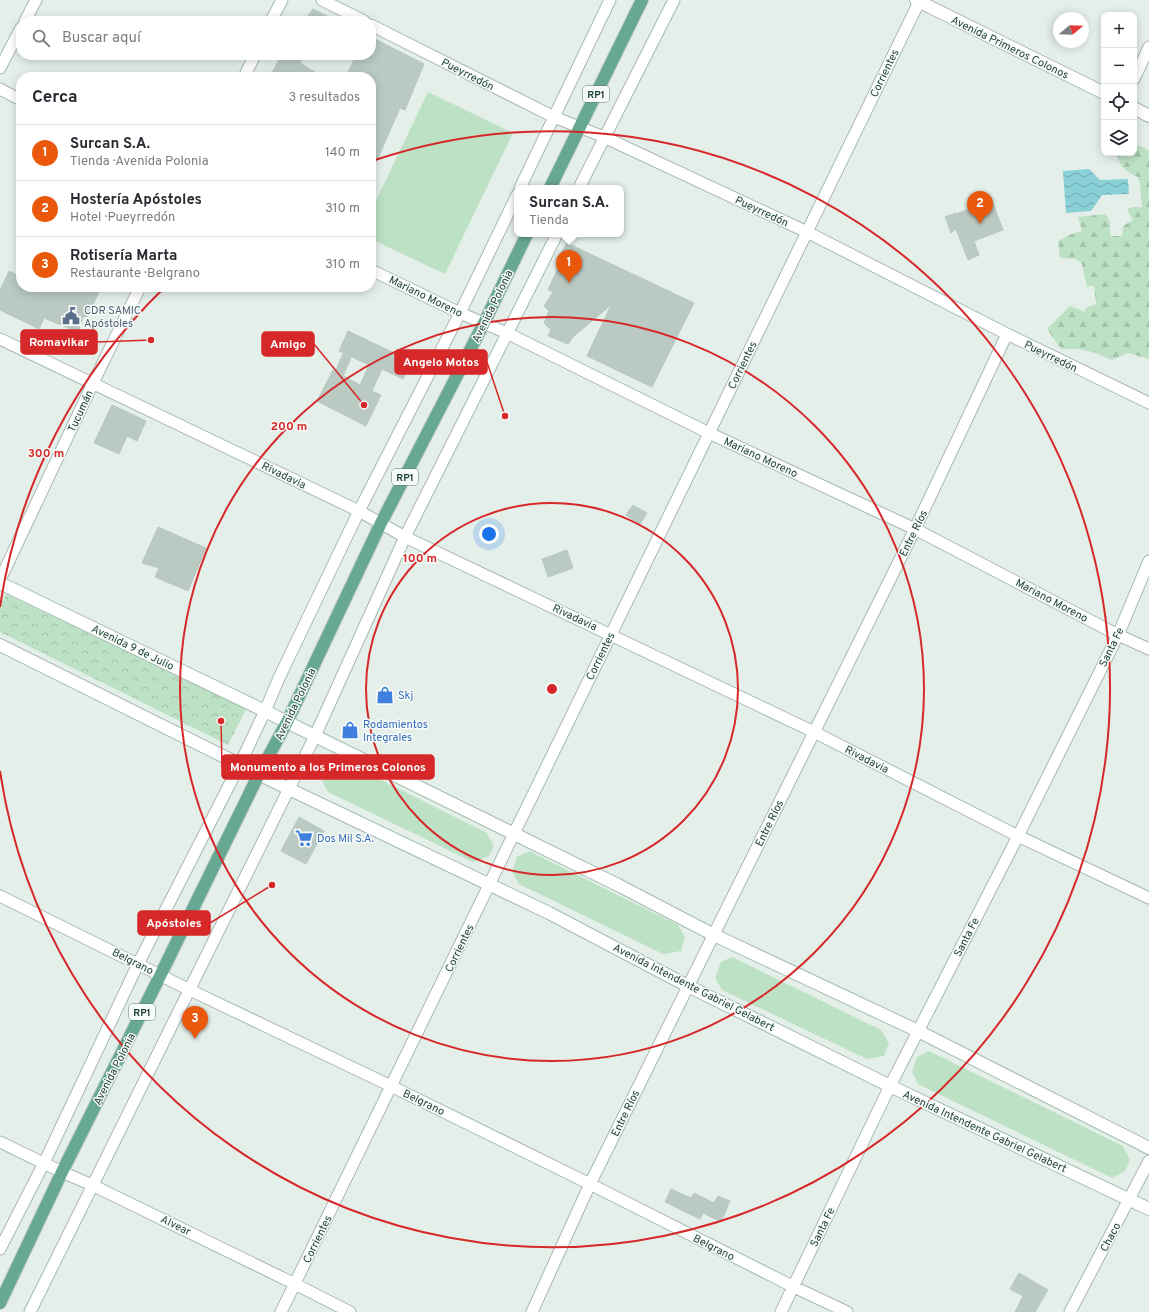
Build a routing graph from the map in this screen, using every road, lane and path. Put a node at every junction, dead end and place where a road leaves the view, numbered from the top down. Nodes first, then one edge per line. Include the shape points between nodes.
1 (36, 0) edge
2 (282, 0) edge
3 (322, 0) edge
4 (610, 0) edge
5 (642, 0) edge
6 (674, 0) edge
7 (918, 0) edge
8 (28, 16) edge
9 (274, 16) edge
10 (354, 16) edge
11 (376, 28) edge
12 (16, 38) edge
13 (1149, 47) edge
14 (252, 60) edge
15 (0, 68) edge
16 (246, 72) edge
17 (1137, 73) edge
18 (0, 89) edge
19 (1101, 92) edge
20 (16, 97) edge
21 (1137, 110) edge
22 (1149, 116) edge
23 (554, 117) junction
24 (579, 128) junction
25 (604, 138) junction
26 (521, 185) edge
27 (551, 185) edge
28 (580, 185) edge
29 (514, 200) edge
30 (807, 232) junction
31 (526, 237) edge
32 (555, 237) edge
33 (376, 272) edge
34 (138, 292) edge
35 (460, 313) junction
36 (484, 323) junction
37 (507, 334) junction
38 (1007, 334) junction
39 (0, 339) edge
40 (93, 383) junction
41 (1149, 403) edge
42 (709, 433) junction
43 (359, 511) junction
44 (381, 523) junction
45 (915, 529) junction
46 (405, 536) junction
47 (1149, 561) edge
48 (0, 580) edge
49 (0, 583) edge
50 (611, 634) junction
51 (1118, 634) junction
52 (0, 646) edge
53 (1149, 649) edge
54 (265, 711) junction
55 (287, 722) junction
56 (814, 732) junction
57 (315, 736) junction
58 (240, 764) junction
59 (259, 774) junction
60 (289, 789) junction
61 (514, 834) junction
62 (1018, 836) junction
63 (490, 884) junction
64 (0, 896) edge
65 (1149, 898) edge
66 (714, 935) junction
67 (138, 964) junction
68 (160, 976) junction
69 (688, 986) junction
70 (190, 990) junction
71 (918, 1031) junction
72 (391, 1086) junction
73 (890, 1086) junction
74 (0, 1142) edge
75 (1149, 1148) edge
76 (1149, 1161) edge
77 (44, 1163) junction
78 (62, 1172) junction
79 (92, 1184) junction
80 (590, 1184) junction
81 (1129, 1200) junction
82 (1149, 1209) edge
83 (0, 1249) edge
84 (295, 1284) junction
85 (794, 1287) junction
86 (0, 1303) edge
87 (30, 1312) edge
88 (281, 1312) edge
89 (350, 1312) edge
90 (532, 1312) edge
91 (782, 1312) edge
92 (847, 1312) edge
93 (1070, 1312) edge

1 - 8 street
2 - 9 street
3 - 10 street
4 - 23 street
5 - 24 main road, RP1
6 - 25 street
7 - 19 main road, Avenida Primeros Colonos
7 - 30 street, Corrientes
11 - 23 street, Pueyrredón
12 - 15 street
13 - 17 street
14 - 16 street
18 - 20 street
21 - 22 main road
23 - 24 street, Pueyrredón
23 - 26 street
24 - 25 street, Pueyrredón
24 - 27 main road, RP1
25 - 28 street
25 - 30 street, Pueyrredón
29 - 35 street, Avenida Polonia
30 - 38 street, Pueyrredón
30 - 42 street, Corrientes
31 - 36 main road, Avenida Polonia / RP1
32 - 37 street
33 - 35 street, Mariano Moreno
34 - 40 street, Tucumán
35 - 36 street, Mariano Moreno
35 - 43 street, Avenida Polonia
36 - 37 street, Mariano Moreno
36 - 44 main road, Avenida Polonia / RP1
37 - 42 street, Mariano Moreno
37 - 46 street
38 - 41 street, Pueyrredón
38 - 45 street, Entre Ríos
39 - 40 street, Rivadavia
40 - 43 street, Rivadavia
40 - 48 street, Tucumán
42 - 45 street, Mariano Moreno
42 - 50 street, Corrientes
43 - 44 street, Rivadavia
43 - 54 street, Avenida Polonia
44 - 46 street, Rivadavia
44 - 55 main road, Avenida Polonia / RP1
45 - 51 street, Mariano Moreno
45 - 56 street, Entre Ríos
46 - 50 street, Rivadavia
46 - 57 street
47 - 51 street, Santa Fe
49 - 54 main road, Avenida 9 de Julio
50 - 56 street, Rivadavia
50 - 61 street, Corrientes
51 - 53 street, Mariano Moreno
51 - 62 street, Santa Fe
52 - 58 main road
54 - 55 main road
54 - 58 street, Avenida Polonia
55 - 57 main road
55 - 59 main road, Avenida Polonia / RP1
56 - 62 street, Rivadavia
56 - 66 street, Entre Ríos
57 - 60 street
57 - 61 main road
58 - 59 main road, Avenida Intendente Gabriel Gelabert
58 - 67 street, Avenida Polonia
59 - 60 main road, Avenida Intendente Gabriel Gelabert
59 - 68 main road, Avenida Polonia / RP1
60 - 63 main road, Avenida Intendente Gabriel Gelabert
60 - 70 street
61 - 63 street, Corrientes
61 - 66 main road
62 - 65 street, Rivadavia
62 - 71 street, Santa Fe
63 - 69 main road, Avenida Intendente Gabriel Gelabert
63 - 72 street, Corrientes
64 - 67 street, Belgrano
66 - 69 street, Entre Ríos
66 - 71 main road
67 - 68 street, Belgrano
67 - 77 street, Avenida Polonia
68 - 70 street, Belgrano
68 - 78 main road, Avenida Polonia / RP1
69 - 73 main road, Avenida Intendente Gabriel Gelabert
69 - 80 street, Entre Ríos
70 - 72 street, Belgrano
70 - 79 street
71 - 73 street, Santa Fe
71 - 75 main road
72 - 80 street, Belgrano
72 - 84 street, Corrientes
73 - 81 main road, Avenida Intendente Gabriel Gelabert
73 - 85 street, Santa Fe
74 - 77 street, Alvear
76 - 81 street, Chaco
77 - 78 street, Alvear
77 - 83 street, Avenida Polonia
78 - 79 street, Alvear
78 - 86 main road, Avenida Polonia / RP1
79 - 84 street, Alvear
79 - 87 street
80 - 85 street, Belgrano
80 - 90 street, Entre Ríos
81 - 82 main road, Avenida Intendente Gabriel Gelabert
81 - 93 street, Chaco
84 - 88 street, Corrientes
84 - 89 street, Alvear
85 - 91 street, Santa Fe
85 - 92 street, Belgrano

